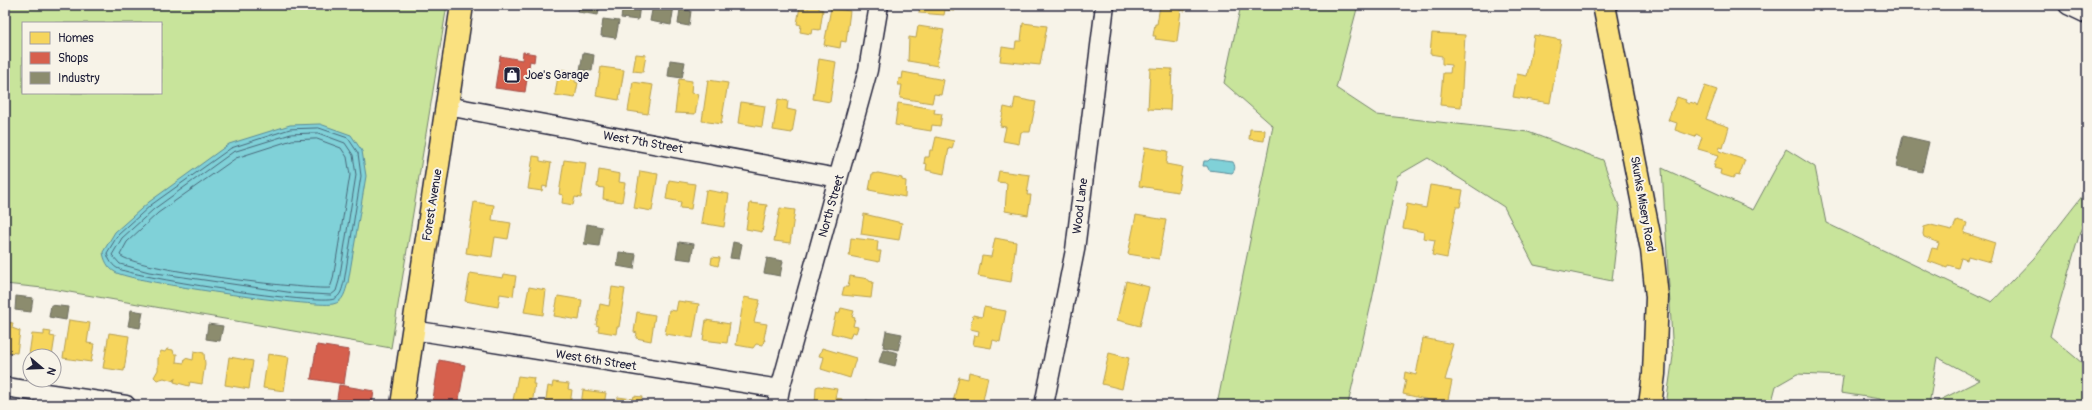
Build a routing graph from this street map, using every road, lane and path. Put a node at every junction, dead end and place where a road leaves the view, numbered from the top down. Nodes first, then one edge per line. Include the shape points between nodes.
1 (462, 5) edge
2 (879, 5) edge
3 (1105, 5) edge
4 (1604, 5) edge
5 (2068, 5) edge
6 (2087, 14) edge
7 (447, 106) junction
8 (838, 178) junction
9 (413, 330) junction
10 (5, 387) edge
11 (778, 397) edge
12 (126, 405) edge
13 (402, 405) edge
14 (1044, 405) edge
15 (1650, 405) edge

1 - 7 main road, Forest Avenue
2 - 8 street, North Street via 868,70
3 - 14 street, Wood Lane via 1075,250
4 - 15 main road, Skunks Misery Road via 1652,250 1657,297
5 - 6 street
7 - 8 street, West 7th Street
7 - 9 main road, Forest Avenue
8 - 11 street, North Street
9 - 11 street, West 6th Street
9 - 13 main road, Forest Avenue
10 - 12 street

